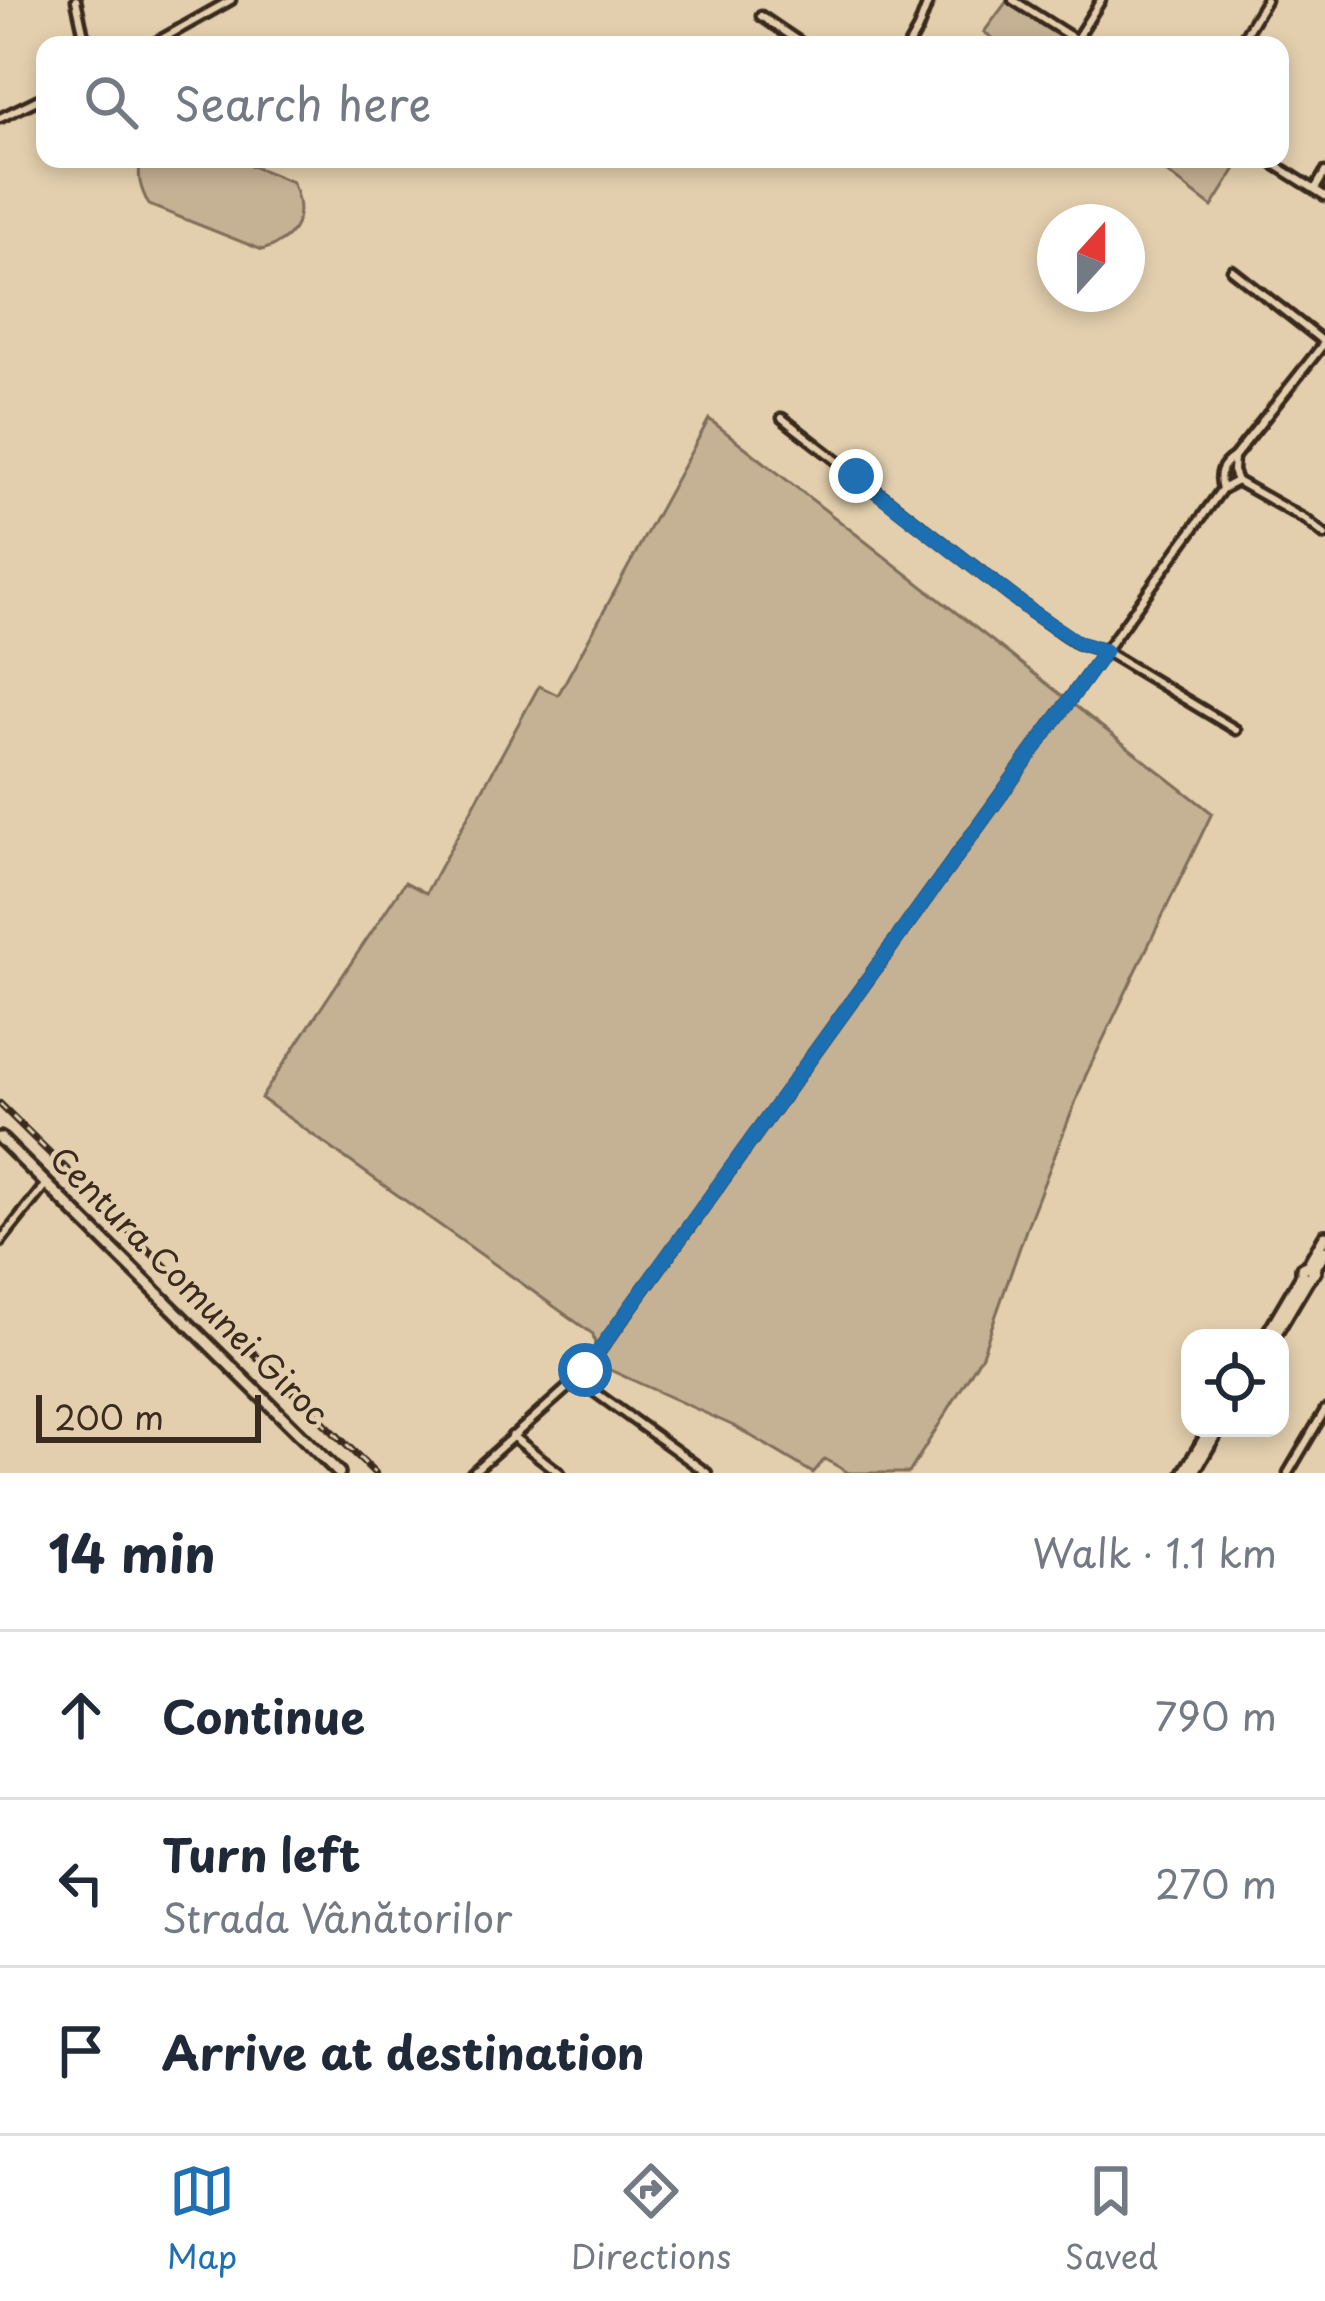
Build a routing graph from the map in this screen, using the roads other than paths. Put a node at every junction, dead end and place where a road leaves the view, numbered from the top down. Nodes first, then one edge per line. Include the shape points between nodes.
1 (76, 0) edge
2 (231, 0) edge
3 (929, 0) edge
4 (1013, 0) edge
5 (1101, 0) edge
6 (1266, 0) edge
7 (761, 16) dead end
8 (84, 36) edge
9 (167, 36) edge
10 (791, 36) edge
11 (914, 36) edge
12 (1069, 36) edge
13 (1083, 36) edge
14 (1244, 36) edge
15 (36, 100) edge
16 (0, 118) edge
17 (1281, 168) edge
18 (1325, 172) edge
19 (1315, 189) junction
20 (1325, 196) edge
21 (1232, 270) dead end
22 (1325, 342) edge
23 (782, 418) dead end
24 (1234, 457) junction
25 (1237, 481) junction
26 (1222, 489) junction
27 (1324, 533) edge
28 (1105, 651) junction
29 (1236, 730) dead end
30 (0, 1138) edge
31 (46, 1184) junction
32 (1325, 1236) edge
33 (0, 1242) edge
34 (1325, 1251) edge
35 (1311, 1274) edge
36 (1275, 1329) edge
37 (577, 1379) junction
38 (1325, 1410) edge
39 (512, 1436) junction
40 (1210, 1437) edge
41 (340, 1473) edge
42 (472, 1473) edge
43 (560, 1473) edge
44 (706, 1473) edge
45 (1188, 1473) edge
46 (1288, 1473) edge

1 - 8 street
2 - 9 street
3 - 11 street
4 - 12 street
5 - 13 street
6 - 14 street
7 - 10 street
15 - 16 street
17 - 19 street
18 - 19 street
19 - 20 street
21 - 22 street
22 - 24 street
23 - 28 street via 1032,612
24 - 25 street
24 - 26 street via 1219,475
25 - 26 street
25 - 27 street
26 - 28 street
28 - 29 street
28 - 37 street
30 - 31 main road, Centura Comunei Giroc
31 - 33 street
31 - 41 main road, Centura Comunei Giroc
32 - 35 main road
34 - 35 main road
35 - 36 main road
37 - 39 street
37 - 44 street
38 - 46 street
39 - 42 street
39 - 43 street
40 - 45 main road

